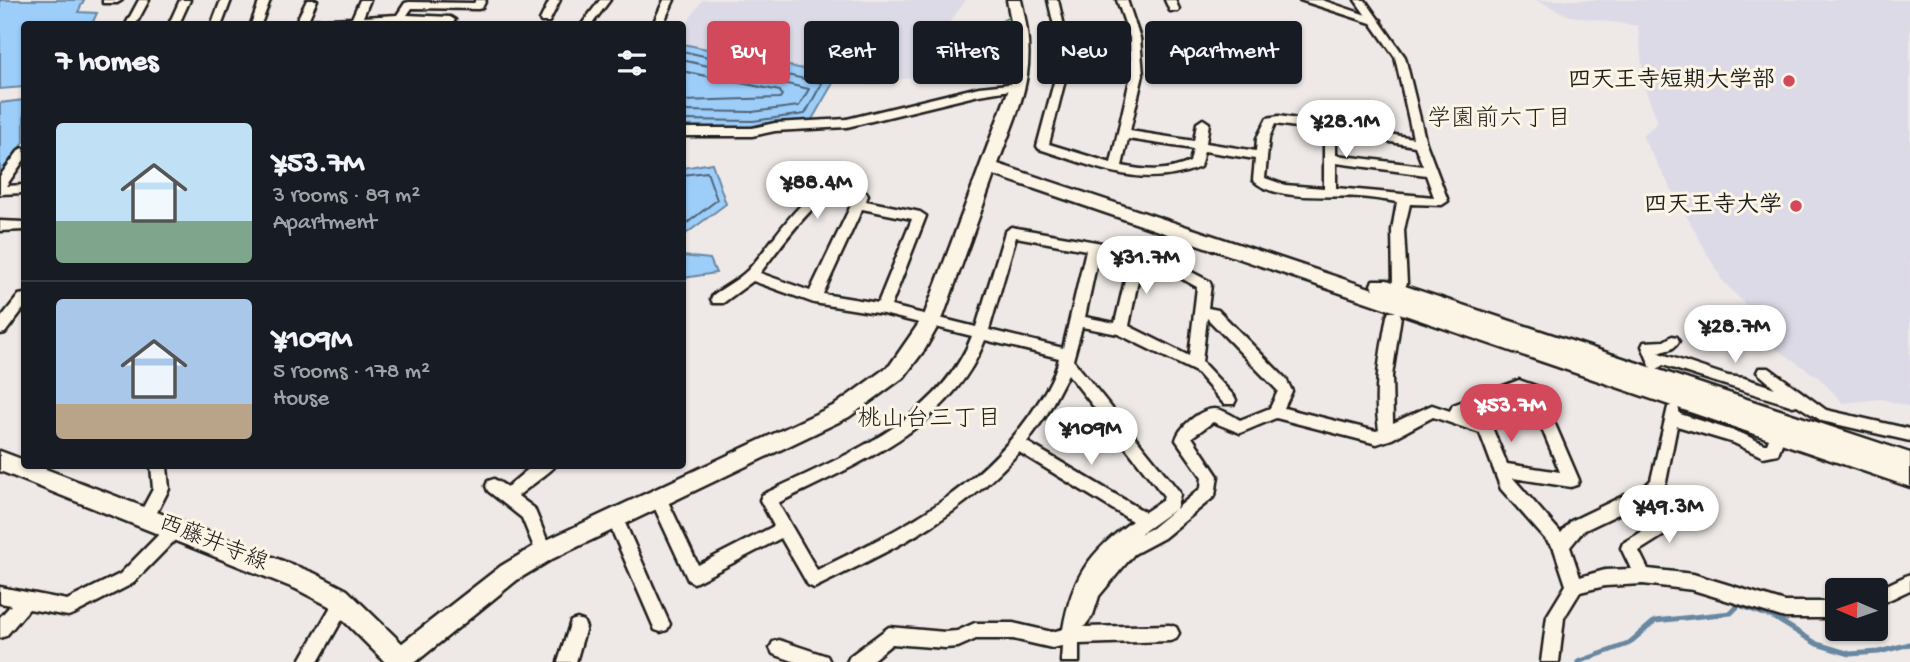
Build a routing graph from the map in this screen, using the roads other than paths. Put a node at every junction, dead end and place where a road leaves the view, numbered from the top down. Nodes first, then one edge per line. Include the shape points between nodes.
1 (108, 0) edge
2 (117, 0) edge
3 (144, 0) edge
4 (185, 0) edge
5 (226, 0) edge
6 (265, 0) edge
7 (312, 0) edge
8 (365, 0) edge
9 (481, 0) edge
10 (555, 0) edge
11 (605, 0) edge
12 (669, 0) edge
13 (1014, 0) edge
14 (1053, 0) edge
15 (1122, 0) edge
16 (1308, 0) edge
17 (1360, 0) edge
18 (545, 20) dead end
19 (1374, 20) junction
20 (133, 21) edge
21 (175, 21) edge
22 (217, 21) edge
23 (257, 21) edge
24 (302, 21) edge
25 (357, 21) edge
26 (397, 21) edge
27 (449, 21) edge
28 (589, 21) edge
29 (659, 21) edge
30 (1018, 86) junction
31 (1203, 123) dead end
32 (1330, 128) junction
33 (686, 132) edge
34 (1124, 134) junction
35 (1420, 143) junction
36 (1199, 147) junction
37 (21, 156) edge
38 (1261, 156) junction
39 (1330, 158) junction
40 (988, 161) junction
41 (1116, 167) junction
42 (1429, 171) junction
43 (0, 188) edge
44 (21, 189) edge
45 (1330, 191) junction
46 (1404, 201) junction
47 (859, 204) junction
48 (21, 226) edge
49 (0, 227) edge
50 (1093, 247) junction
51 (1137, 254) junction
52 (751, 275) junction
53 (1400, 283) dead end
54 (814, 298) junction
55 (718, 299) dead end
56 (21, 303) edge
57 (883, 309) junction
58 (1201, 311) junction
59 (1394, 316) dead end
60 (931, 320) junction
61 (1076, 321) junction
62 (0, 329) edge
63 (1121, 329) junction
64 (979, 332) junction
65 (1672, 341) dead end
66 (1065, 357) junction
67 (1195, 365) junction
68 (1763, 372) dead end
69 (1762, 389) junction
70 (1229, 400) dead end
71 (1804, 404) junction
72 (1275, 412) junction
73 (1763, 412) junction
74 (1455, 416) junction
75 (1778, 433) junction
76 (1387, 435) junction
77 (1910, 435) edge
78 (1018, 444) junction
79 (0, 461) edge
80 (1910, 462) edge
81 (159, 469) edge
82 (540, 469) edge
83 (1502, 470) junction
84 (1910, 478) edge
85 (658, 498) junction
86 (1688, 512) dead end
87 (146, 517) junction
88 (615, 519) junction
89 (1146, 521) junction
90 (174, 528) junction
91 (783, 529) junction
92 (1561, 545) junction
93 (544, 552) junction
94 (1643, 576) junction
95 (1910, 582) edge
96 (1575, 586) junction
97 (1888, 592) edge
98 (0, 595) edge
99 (26, 600) junction
100 (343, 602) junction
101 (1825, 610) edge
102 (661, 624) dead end
103 (577, 627) dead end
104 (0, 630) edge
105 (1071, 633) junction
106 (1170, 634) dead end
107 (779, 648) dead end
108 (402, 660) edge
109 (309, 662) edge
110 (567, 662) edge
111 (821, 662) edge
112 (856, 662) edge
113 (1070, 662) edge
114 (1550, 662) edge

1 - 2 street
3 - 20 street
4 - 21 street
5 - 22 street
6 - 23 street
7 - 24 street
8 - 25 street
9 - 26 street via 478,6 409,5
10 - 18 street
11 - 28 street
12 - 29 street
13 - 30 street via 1025,60
14 - 41 street via 1066,56 1043,146
15 - 34 street via 1135,38 1137,75
16 - 19 street
17 - 19 street
19 - 35 street via 1400,57
26 - 27 street
30 - 33 street via 847,123 752,132
30 - 40 street
31 - 36 street
32 - 35 street
32 - 38 street via 1271,121
32 - 39 street
34 - 36 street
34 - 41 street
35 - 42 street
36 - 38 street
36 - 41 street via 1196,164 1186,170 1152,177
37 - 43 street
38 - 45 street via 1259,180 1276,189
39 - 42 street
39 - 45 street
40 - 60 street
40 - 73 street
40 - 75 street
42 - 46 street via 1442,201
43 - 44 street
45 - 46 street
46 - 53 street via 1398,230
47 - 52 street via 862,195 845,185 814,199
47 - 54 street
47 - 57 street via 920,216
48 - 49 street
50 - 51 street
50 - 61 street
50 - 64 street via 1011,232
51 - 58 street via 1153,257 1204,285
51 - 63 street
52 - 54 street
52 - 55 street
54 - 57 street
56 - 62 street
57 - 60 street
58 - 67 street
58 - 72 street via 1213,314 1281,383 1285,391
59 - 76 street via 1386,355
60 - 64 street
60 - 85 street via 897,371 852,404
61 - 63 street
61 - 66 street
63 - 67 street
64 - 66 street
64 - 91 street via 968,362 932,407 900,432 768,500
65 - 69 street via 1649,346 1656,361
66 - 78 street via 1054,390
66 - 89 street via 1172,495 1170,503
67 - 70 street
68 - 71 street
69 - 71 street
69 - 73 street
71 - 77 street via 1822,415
72 - 76 street via 1377,438
72 - 105 street via 1240,427 1209,416 1185,435 1210,476 1209,491 1158,533 1128,549 1091,592 1087,609
73 - 80 street
74 - 76 street via 1432,411
74 - 83 street via 1486,429
74 - 83 street via 1458,408 1519,386 1534,391 1571,480
75 - 84 street
75 - 92 street via 1773,449 1763,451 1673,415 1658,482 1652,490 1577,526
78 - 89 street
78 - 91 street via 930,521 814,580
79 - 87 main road, 西藤井寺線
81 - 87 street via 161,489
82 - 93 street via 500,491 528,513
83 - 92 street via 1507,484
85 - 88 street
85 - 91 street via 694,575
86 - 94 street via 1629,548
87 - 90 main road, 西藤井寺線
88 - 93 street
88 - 102 street
89 - 105 street via 1093,569 1079,593
90 - 99 street via 126,579 68,608
90 - 100 main road, 西藤井寺線 via 305,581
92 - 96 street
93 - 108 street via 509,573
94 - 96 street
94 - 101 street via 1693,582 1785,610
95 - 97 street
96 - 114 street via 1556,617
98 - 99 street
99 - 104 street
100 - 108 main road, 西藤井寺線
100 - 109 street
103 - 110 street
105 - 106 street
105 - 112 street via 1052,640 1013,631 975,631 946,640 889,635
105 - 113 street
107 - 111 street

